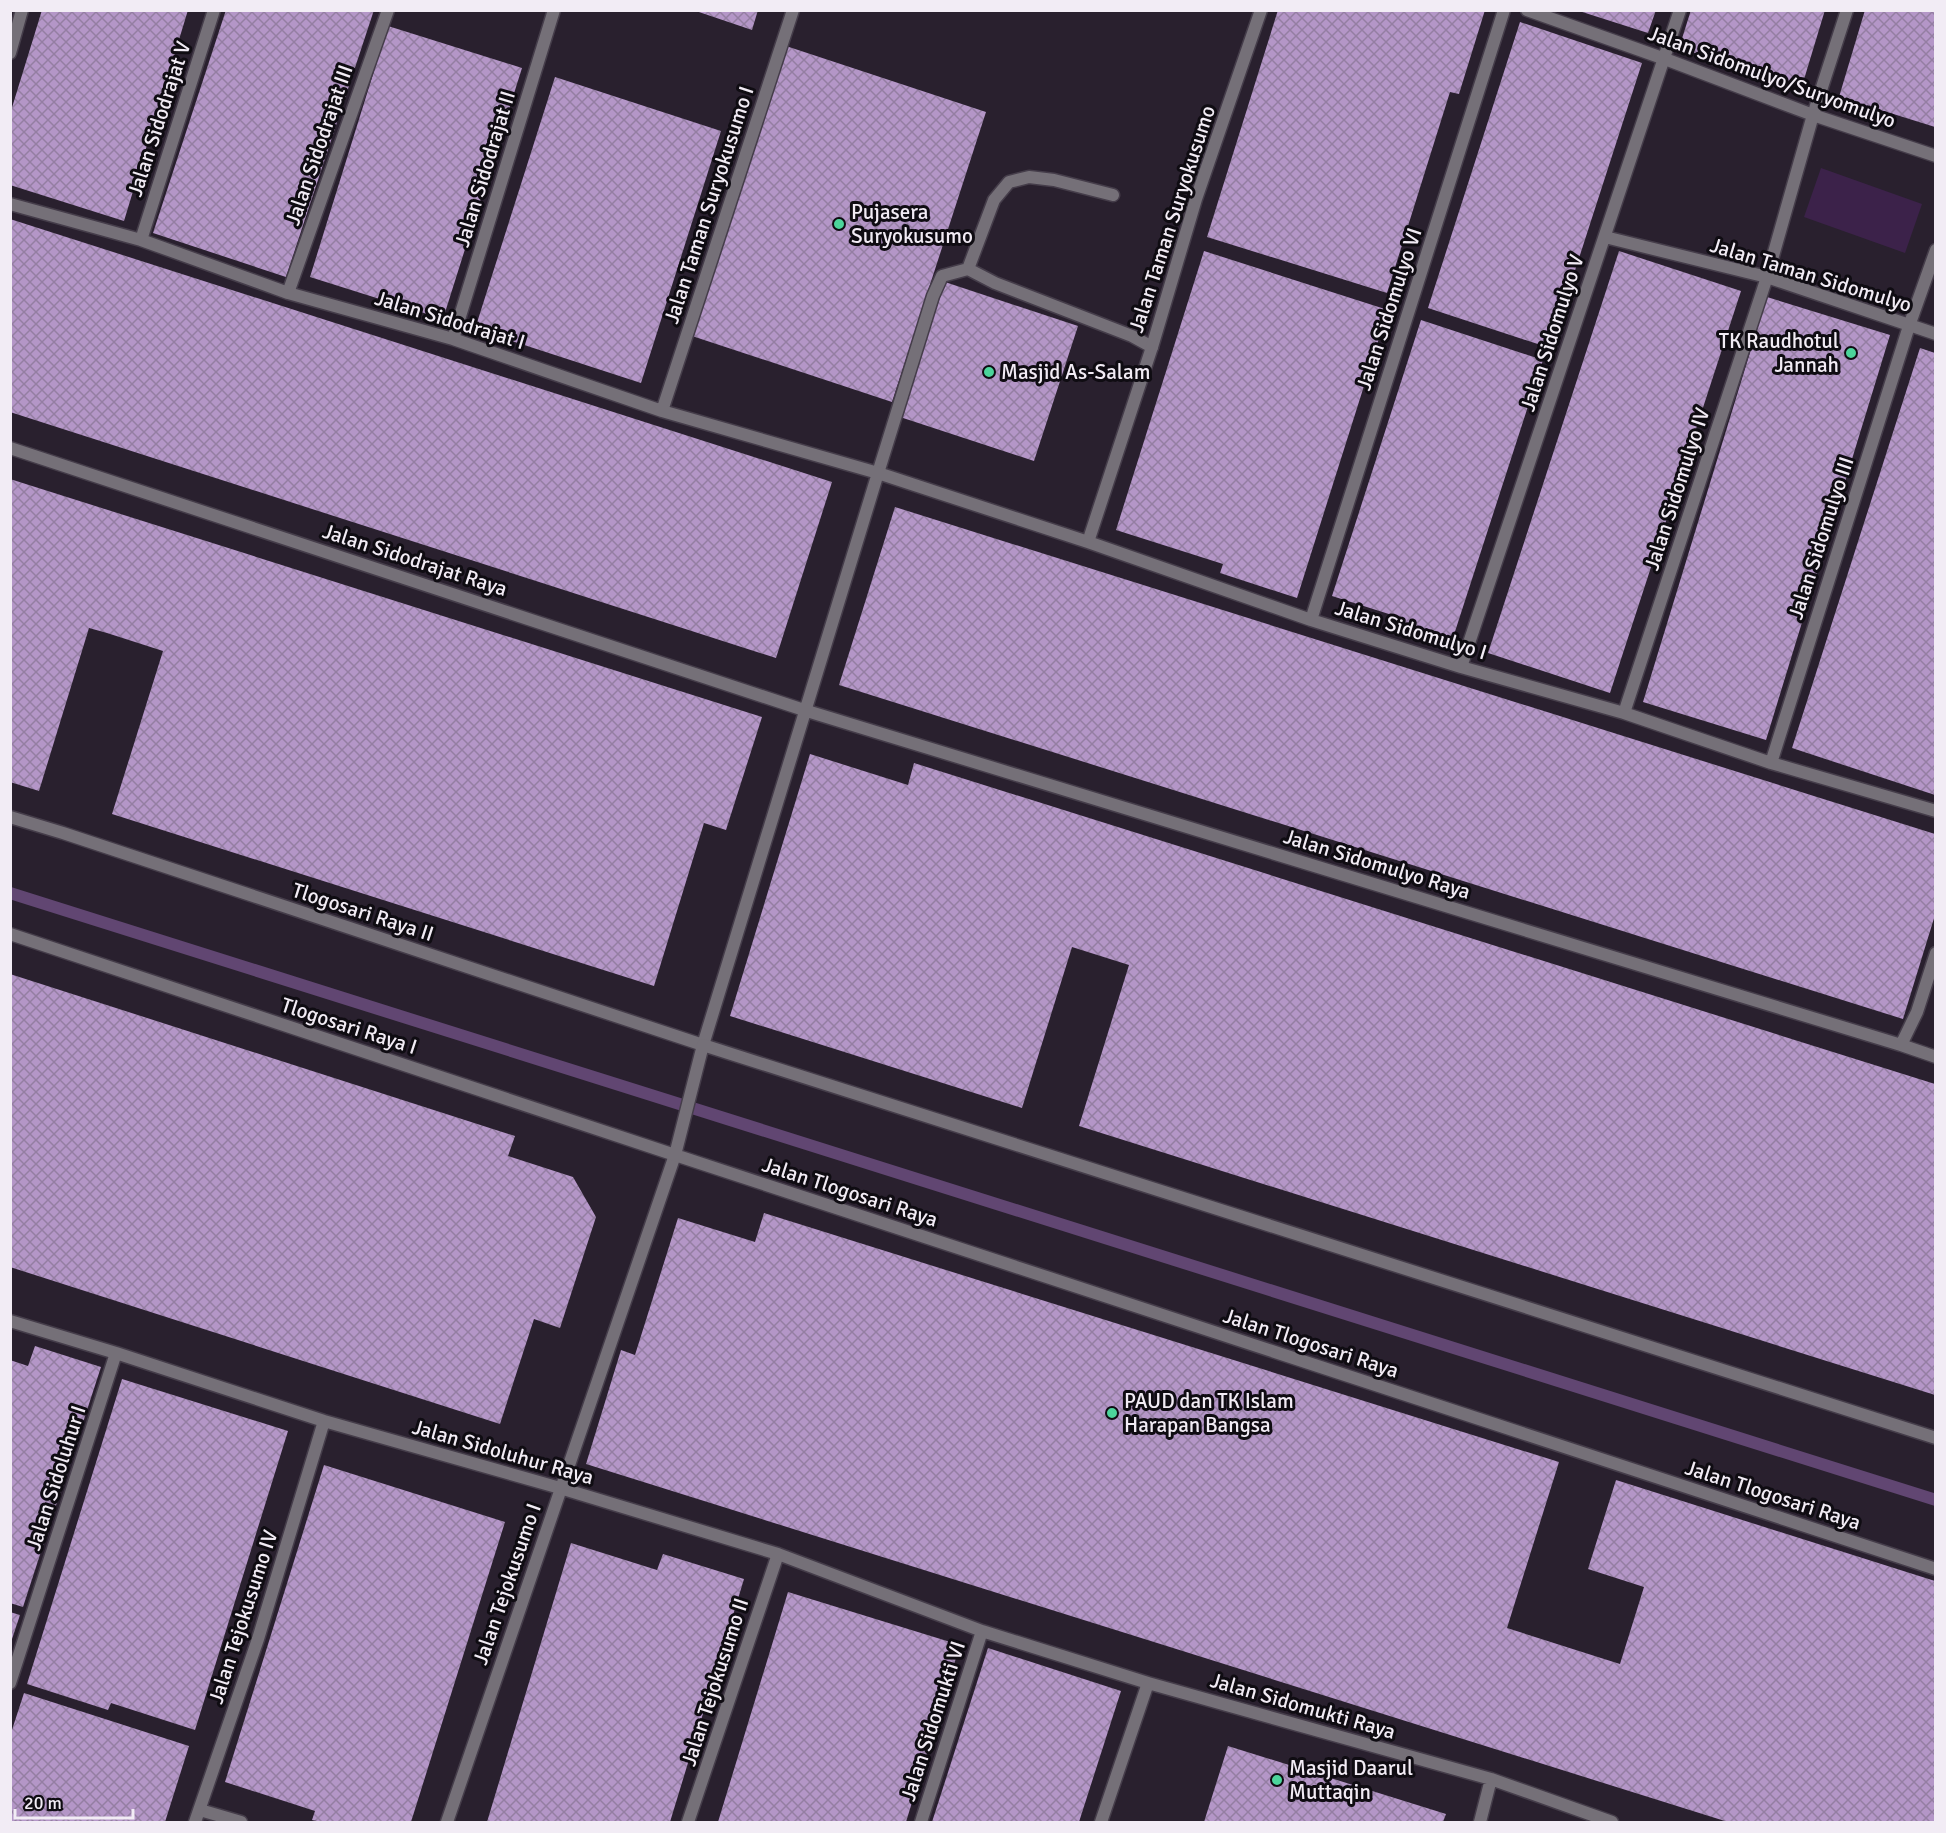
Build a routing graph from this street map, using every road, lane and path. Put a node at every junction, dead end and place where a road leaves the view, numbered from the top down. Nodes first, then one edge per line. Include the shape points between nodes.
1 (22, 10) edge
2 (214, 10) edge
3 (387, 10) edge
4 (554, 10) edge
5 (793, 10) edge
6 (1261, 10) edge
7 (1504, 10) edge
8 (1527, 10) edge
9 (1680, 10) edge
10 (1847, 10) edge
11 (10, 53) edge
12 (1665, 59) junction
13 (1813, 116) junction
14 (1935, 156) edge
15 (1113, 195) dead end
16 (10, 204) edge
17 (1605, 237) junction
18 (141, 240) junction
19 (1935, 250) edge
20 (968, 269) junction
21 (1767, 277) junction
22 (288, 293) junction
23 (1909, 326) junction
24 (1935, 334) edge
25 (453, 339) junction
26 (1152, 347) junction
27 (662, 411) junction
28 (10, 448) edge
29 (878, 473) junction
30 (1088, 542) junction
31 (1311, 620) junction
32 (1461, 667) junction
33 (807, 711) junction
34 (1624, 713) junction
35 (1771, 763) junction
36 (1935, 811) edge
37 (10, 817) edge
38 (10, 934) edge
39 (1935, 952) edge
40 (703, 1045) junction
41 (1901, 1045) junction
42 (1935, 1057) edge
43 (675, 1155) junction
44 (10, 1320) edge
45 (116, 1353) junction
46 (324, 1421) junction
47 (1935, 1438) edge
48 (560, 1488) junction
49 (778, 1554) junction
50 (1935, 1569) edge
51 (982, 1631) junction
52 (10, 1683) edge
53 (1148, 1683) junction
54 (1491, 1779) junction
55 (200, 1810) junction
56 (195, 1822) edge
57 (241, 1822) edge
58 (447, 1822) edge
59 (688, 1822) edge
60 (921, 1822) edge
61 (1101, 1822) edge
62 (1480, 1822) edge
63 (1612, 1822) edge

1 - 11 street
2 - 18 street, Jalan Sidodrajat V
3 - 22 street, Jalan Sidodrajat III
4 - 25 street, Jalan Sidodrajat II
5 - 27 street, Jalan Taman Suryokusumo I
6 - 26 street, Jalan Taman Suryokusumo via 1196,199
7 - 31 street, Jalan Sidomulyo VI
8 - 12 street, Jalan Sidomulyo/Suryomulyo
9 - 12 street, Jalan Sidomulyo V
10 - 13 street
12 - 13 street, Jalan Sidomulyo/Suryomulyo
12 - 17 street, Jalan Sidomulyo V
13 - 14 street, Jalan Sidomulyo/Suryomulyo
13 - 21 street, Jalan Sidomulyo IV
15 - 20 street via 1054,180 1029,177 1009,182 994,200
16 - 18 street, Jalan Sidodrajat I
17 - 21 street, Jalan Taman Sidomulyo
17 - 32 street, Jalan Sidomulyo V
18 - 22 street, Jalan Sidodrajat I
19 - 23 street, Jalan Sidomulyo III
20 - 26 street
20 - 29 street, Jalan Tejokusumo I via 942,276 933,296
21 - 23 street, Jalan Taman Sidomulyo
21 - 34 street, Jalan Sidomulyo IV
22 - 25 street, Jalan Sidodrajat I
23 - 24 street, Jalan Taman Sidomulyo
23 - 35 street, Jalan Sidomulyo III
25 - 27 street, Jalan Sidodrajat I
26 - 30 street, Jalan Taman Suryokusumo
27 - 29 street, Jalan Sidodrajat I
28 - 33 street, Jalan Sidodrajat Raya
29 - 30 street, Jalan Sidomulyo I
29 - 33 street, Jalan Tejokusumo I
30 - 31 street, Jalan Sidomulyo I
31 - 32 street, Jalan Sidomulyo I
32 - 34 street, Jalan Sidomulyo I
33 - 40 street, Jalan Tejokusumo I
33 - 41 street, Jalan Sidomulyo Raya
34 - 35 street, Jalan Sidomulyo I
35 - 36 street, Jalan Sidomulyo I
37 - 40 street, Tlogosari Raya II
38 - 43 street, Tlogosari Raya I
39 - 41 street via 1917,1012
40 - 43 street, Jalan Tejokusumo I
40 - 47 street
41 - 42 street, Jalan Sidomulyo Raya
43 - 48 street, Jalan Tejokusumo I
43 - 50 street, Jalan Tlogosari Raya
44 - 45 street, Jalan Sidoluhur Raya
45 - 46 street, Jalan Sidoluhur Raya
45 - 52 street, Jalan Sidoluhur I
46 - 48 street, Jalan Sidoluhur Raya
46 - 55 street, Jalan Tejokusumo IV via 258,1639
48 - 49 street, Jalan Sidoluhur Raya
48 - 58 street, Jalan Tejokusumo I
49 - 51 street, Jalan Sidoluhur Raya
49 - 59 street, Jalan Tejokusumo II
51 - 53 street, Jalan Sidomukti Raya
51 - 60 street, Jalan Sidomukti VI
53 - 54 street, Jalan Sidomukti Raya
53 - 61 street
54 - 62 street
54 - 63 street, Jalan Sidomukti Raya
55 - 56 street, Jalan Tejokusumo IV
55 - 57 street

